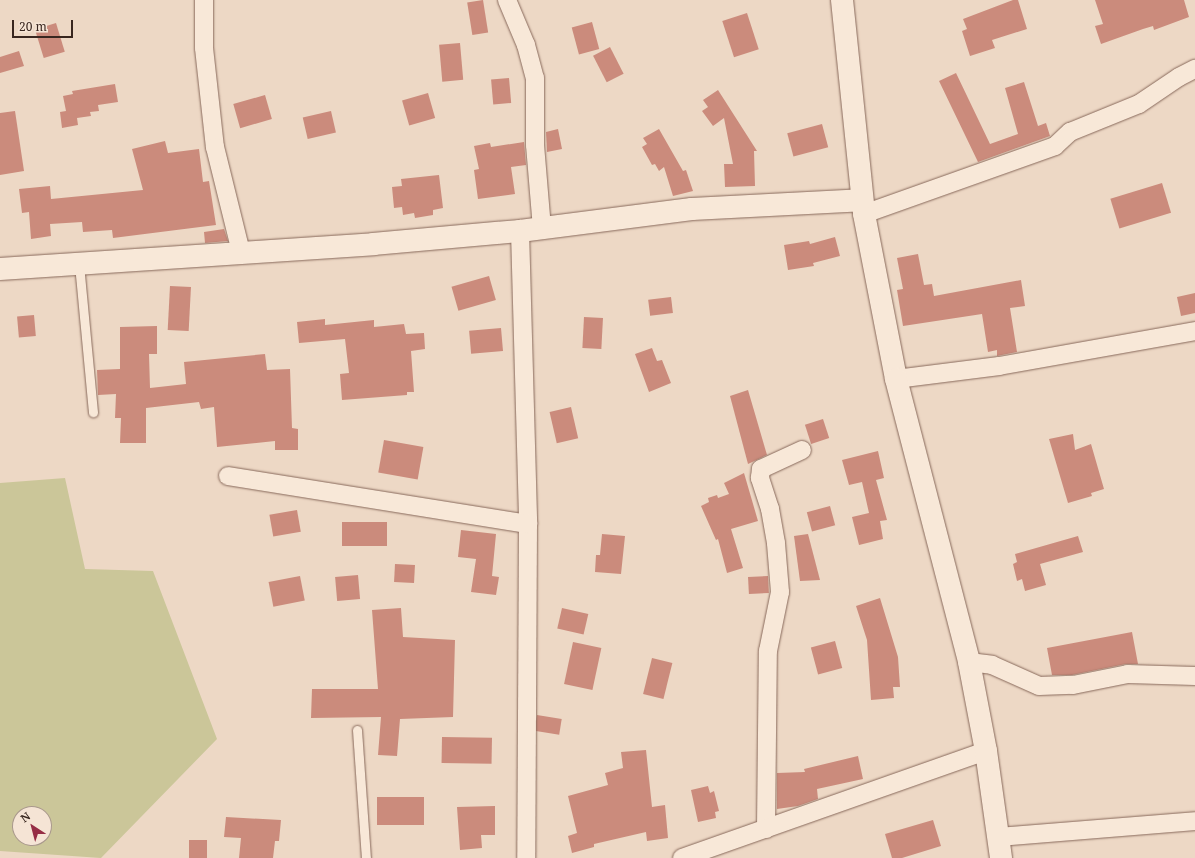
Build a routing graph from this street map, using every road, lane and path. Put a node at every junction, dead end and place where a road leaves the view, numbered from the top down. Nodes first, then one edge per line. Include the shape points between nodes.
1 (204, 0) edge
2 (507, 0) edge
3 (842, 0) edge
4 (1195, 69) edge
5 (863, 207) junction
6 (542, 228) junction
7 (520, 231) junction
8 (241, 252) junction
9 (79, 264) junction
10 (0, 269) edge
11 (1195, 331) edge
12 (896, 379) junction
13 (93, 412) dead end
14 (802, 450) dead end
15 (228, 476) dead end
16 (528, 524) junction
17 (969, 662) junction
18 (1195, 676) edge
19 (357, 730) dead end
20 (986, 751) junction
21 (1195, 821) edge
22 (766, 829) junction
23 (998, 836) junction
24 (366, 858) edge
25 (526, 858) edge
26 (682, 858) edge
27 (1001, 858) edge

1 - 8 street via 204,48 215,147
2 - 6 street via 526,45 535,78 535,145
3 - 5 street
4 - 5 street via 1139,104 1070,132 1055,146
5 - 6 street via 692,209
5 - 12 street
6 - 7 street
7 - 8 street
7 - 16 street
8 - 9 street
9 - 10 street
9 - 13 lane
11 - 12 street via 999,366
12 - 17 street
14 - 22 street via 761,468 760,478 770,508 780,592 768,651
15 - 16 street
16 - 25 street
17 - 18 street via 992,664 1039,686 1073,685 1128,674
17 - 20 street
19 - 24 lane
20 - 22 street
20 - 23 street
21 - 23 street
22 - 26 street
23 - 27 street

